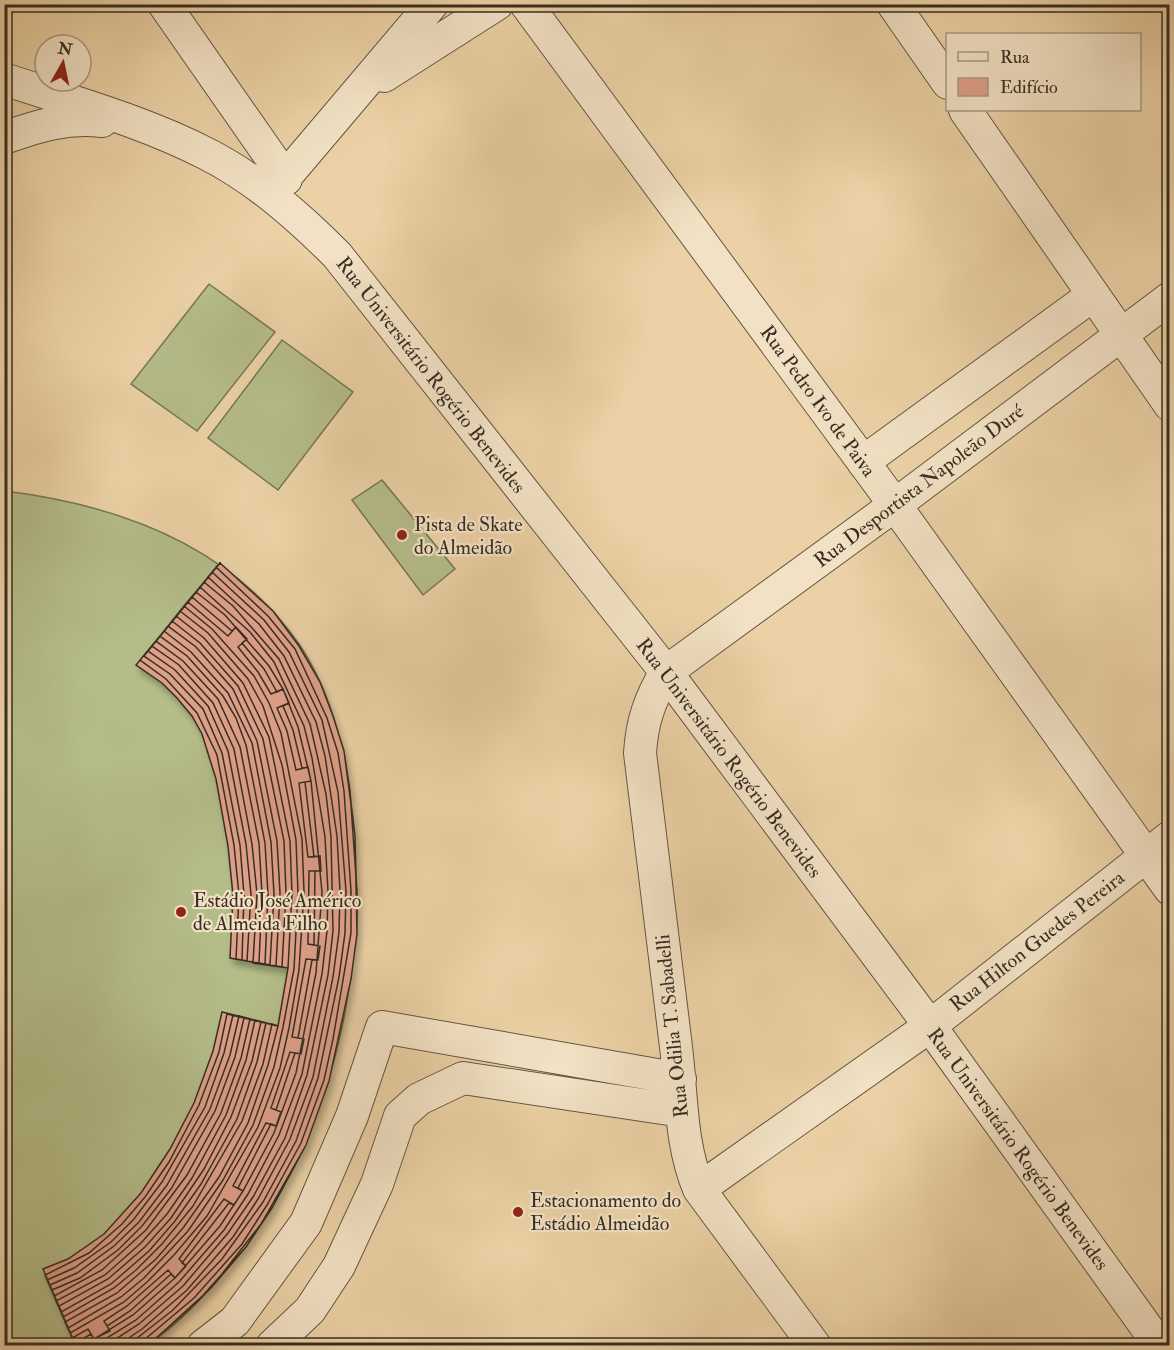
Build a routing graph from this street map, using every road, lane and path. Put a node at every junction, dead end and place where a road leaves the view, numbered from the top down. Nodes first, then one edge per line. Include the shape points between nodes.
1 (164, 4) edge
2 (432, 4) edge
3 (497, 4) edge
4 (526, 4) edge
5 (893, 4) edge
6 (4, 79) edge
7 (946, 80) edge
8 (360, 90) junction
9 (966, 111) edge
10 (141, 125) junction
11 (4, 138) edge
12 (278, 187) junction
13 (1093, 295) junction
14 (1170, 298) edge
15 (1121, 335) junction
16 (1170, 405) edge
17 (863, 462) junction
18 (895, 505) junction
19 (666, 672) junction
20 (1170, 837) edge
21 (1144, 857) junction
22 (1170, 889) edge
23 (930, 1026) junction
24 (680, 1078) junction
25 (682, 1111) junction
26 (699, 1189) junction
27 (203, 1346) edge
28 (272, 1346) edge
29 (815, 1346) edge
30 (1160, 1346) edge

1 - 12 street
2 - 8 street
3 - 8 street
4 - 17 street, Rua Pedro Ivo de Paiva
5 - 7 street
6 - 10 street
8 - 12 street
9 - 13 street
10 - 11 street via 62,120
10 - 12 street
12 - 19 street, Rua Universitário Rogério Benevides via 337,255
13 - 15 street
13 - 17 street
14 - 15 street, Rua Desportista Napoleão Duré
15 - 16 street
15 - 18 street, Rua Desportista Napoleão Duré
17 - 18 street, Rua Pedro Ivo de Paiva
18 - 19 street, Rua Desportista Napoleão Duré
18 - 21 street, Rua Pedro Ivo de Paiva
19 - 23 street, Rua Universitário Rogério Benevides
19 - 24 street, Rua Odilia T. Sabadelli via 644,717 640,753
20 - 21 street, Rua Hilton Guedes Pereira
21 - 22 street, Rua Pedro Ivo de Paiva
21 - 23 street, Rua Hilton Guedes Pereira
23 - 26 street, Rua Hilton Guedes Pereira
23 - 30 street, Rua Universitário Rogério Benevides
24 - 25 street, Rua Odilia T. Sabadelli
24 - 27 street via 382,1027 352,1116 306,1223 235,1321
25 - 26 street, Rua Odilia T. Sabadelli via 685,1146
25 - 28 street via 463,1078 419,1099 400,1116 377,1184 339,1266 310,1310
26 - 29 street, Rua Odilia T. Sabadelli

